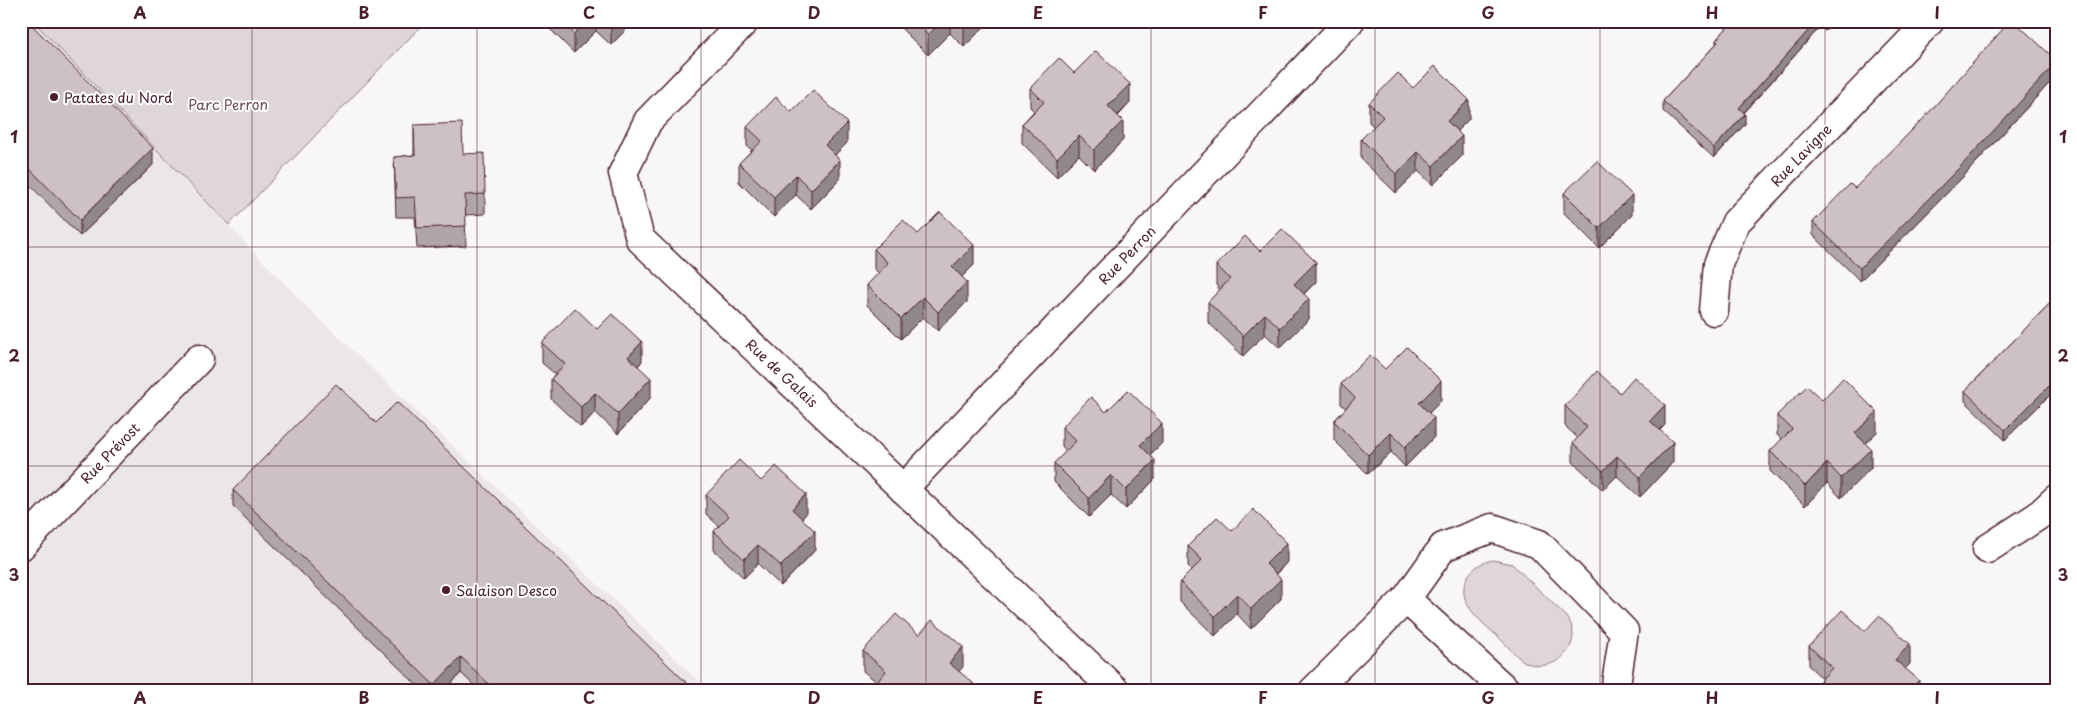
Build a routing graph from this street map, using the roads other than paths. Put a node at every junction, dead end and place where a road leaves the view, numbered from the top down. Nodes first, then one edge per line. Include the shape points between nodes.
1 (745, 21) edge
2 (1350, 21) edge
3 (1930, 21) edge
4 (1714, 311) dead end
5 (199, 359) dead end
6 (904, 488) junction
7 (2056, 499) edge
8 (21, 546) edge
9 (1987, 549) dead end
10 (1406, 598) junction
11 (1116, 691) edge
12 (1313, 691) edge
13 (1507, 691) edge
14 (1615, 691) edge

1 - 6 street, Rue de Galais via 648,121 623,172 640,239
2 - 6 street, Rue Perron
3 - 4 street, Rue Lavigne via 1736,222 1718,264
5 - 8 street, Rue Prévost
6 - 11 street, Rue de Galais
7 - 9 street via 2038,516
10 - 12 street
10 - 13 street
10 - 14 street via 1443,547 1492,528 1539,544 1624,631

